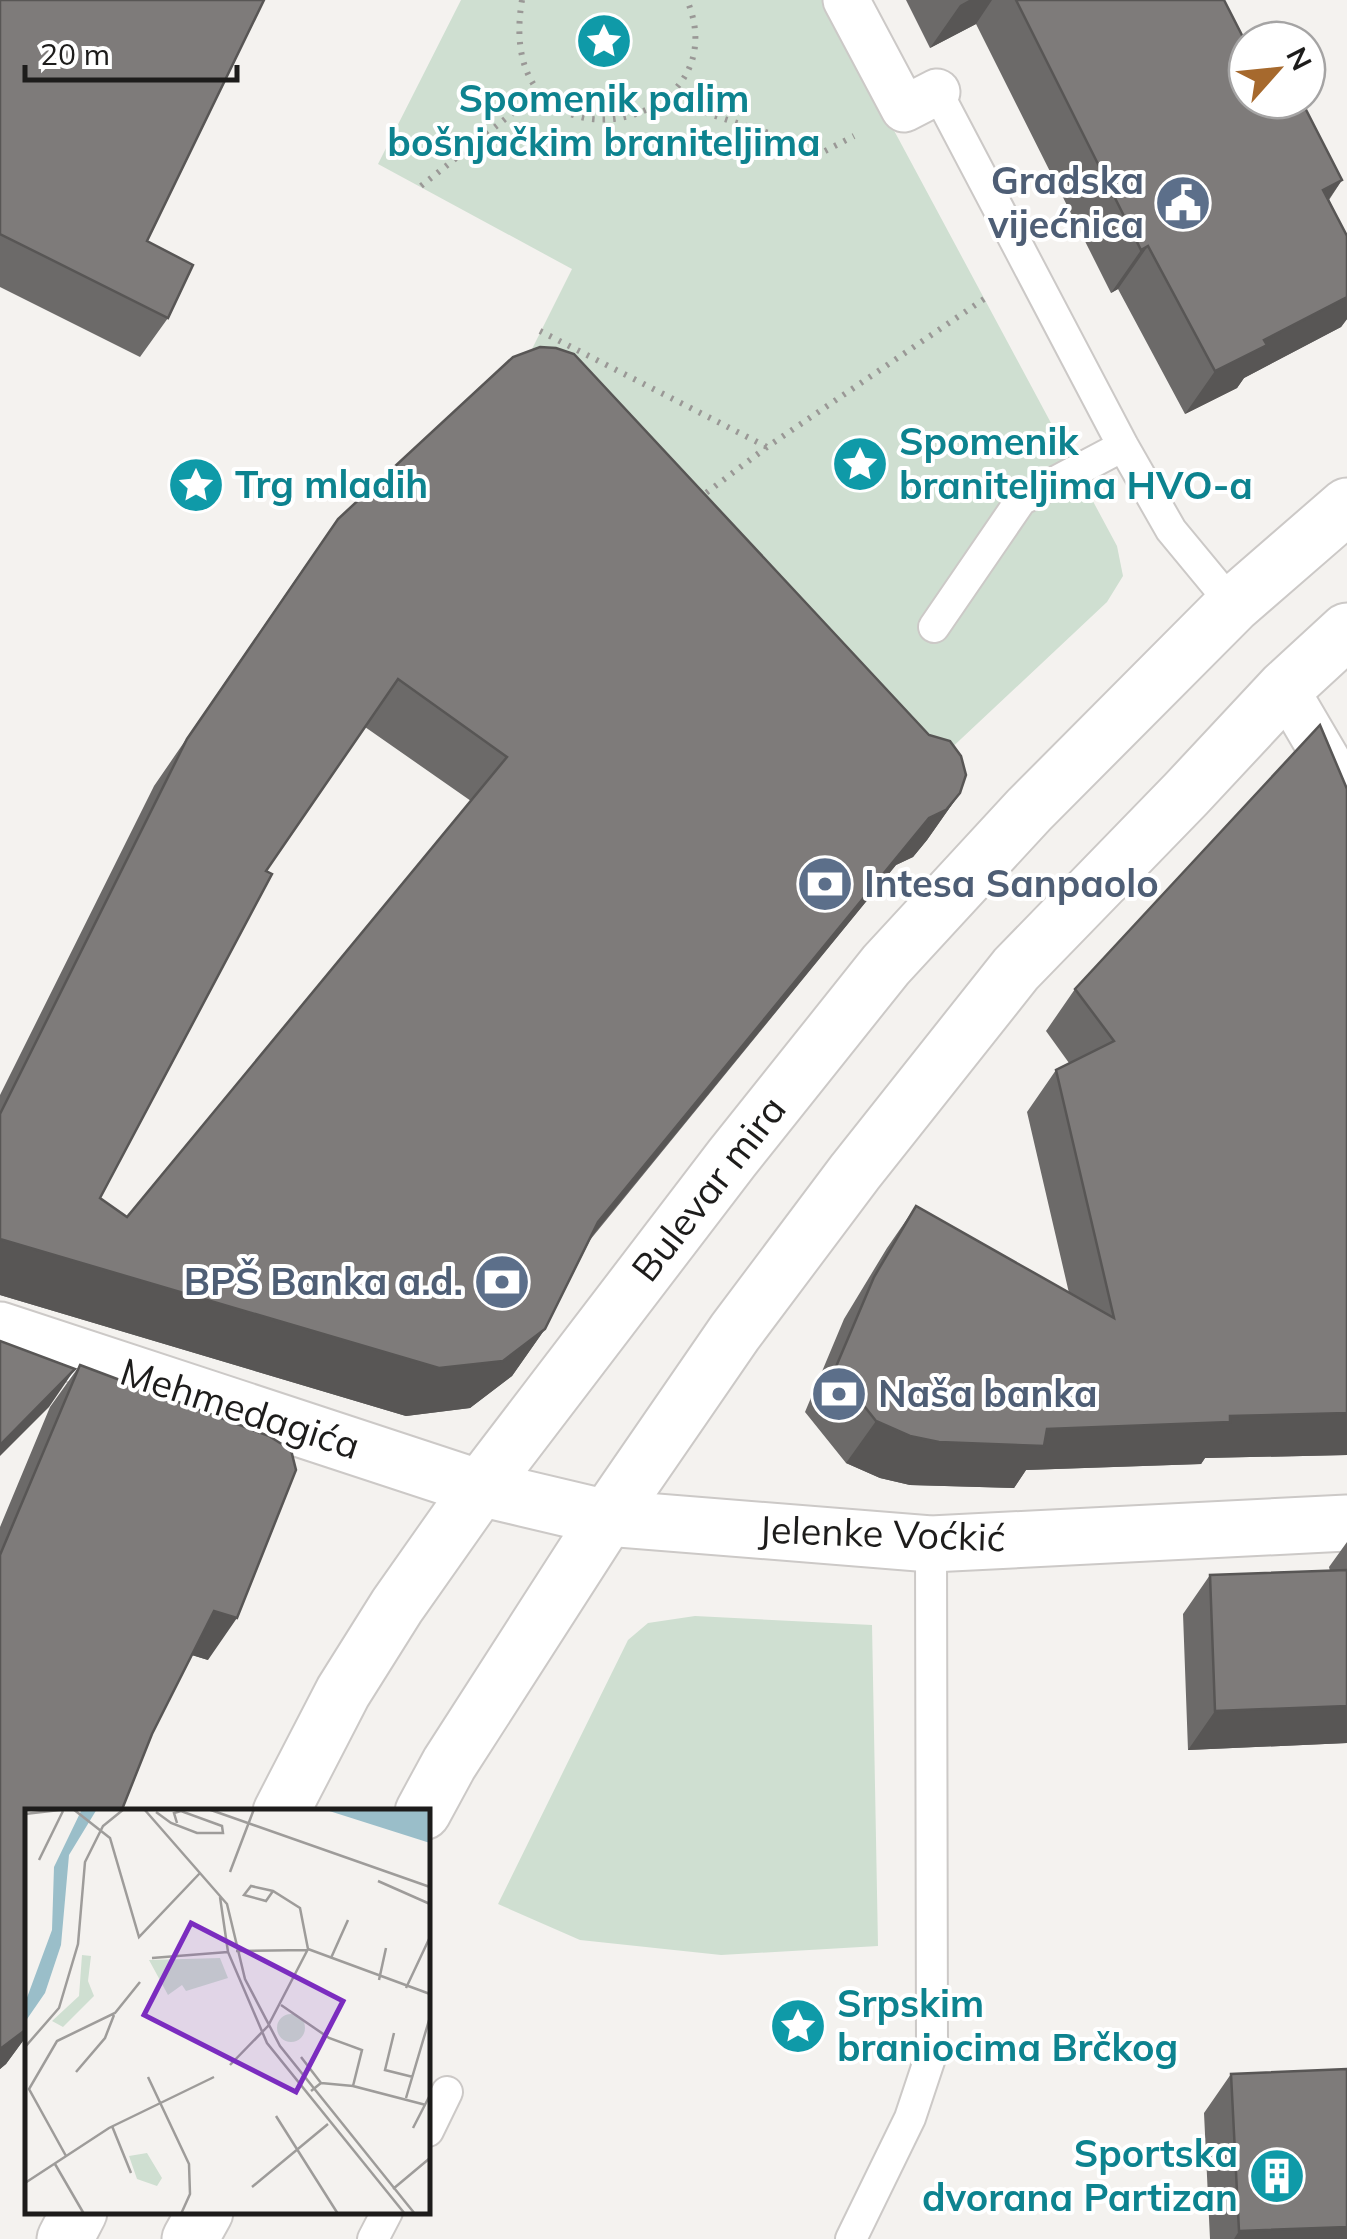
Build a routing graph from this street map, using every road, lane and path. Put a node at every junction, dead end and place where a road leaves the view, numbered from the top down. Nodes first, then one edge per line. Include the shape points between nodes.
1 (522, 0) edge
2 (687, 0) edge
3 (846, 0) edge
4 (539, 92) junction
5 (938, 92) joint
6 (665, 100) junction
7 (857, 134) dead end
8 (421, 186) dead end
9 (985, 298) dead end
10 (540, 331) dead end
11 (1123, 446) junction
12 (766, 447) junction
13 (696, 500) edge
14 (1347, 506) edge
15 (1233, 605) junction
16 (934, 627) dead end
17 (1347, 631) edge
18 (1285, 688) junction
19 (1347, 794) edge
20 (0, 1330) edge
21 (480, 1488) junction
22 (607, 1518) junction
23 (1347, 1523) edge
24 (931, 1544) junction
25 (282, 1809) edge
26 (425, 1809) edge
27 (447, 2092) dead end
28 (430, 2127) edge
29 (78, 2214) edge
30 (204, 2214) edge
31 (386, 2214) edge
32 (65, 2239) edge
33 (190, 2239) edge
34 (373, 2239) edge
35 (851, 2239) edge

1 - 4 path via 516,32 522,64
2 - 6 path via 694,46 685,76
3 - 5 street via 904,109
4 - 6 path via 560,109 611,122
4 - 8 path
5 - 11 lane
6 - 7 path via 826,151
9 - 12 path
10 - 12 path
11 - 15 lane via 1171,530
11 - 16 lane via 1020,500
12 - 13 path
14 - 15 main road, Bulevar mira
15 - 21 main road, Bulevar mira via 1028,810 886,965
17 - 18 main road
18 - 19 street
18 - 22 main road via 1016,969 735,1332
20 - 21 main road, Mehmedagića
21 - 22 main road, Jelenke Voćkić
21 - 25 main road, Bulevar mira via 332,1709
22 - 24 main road, Jelenke Voćkić
22 - 26 main road
23 - 24 main road, Jelenke Voćkić
24 - 35 lane via 932,2052 910,2118
27 - 28 lane
29 - 32 main road
30 - 33 main road
31 - 34 lane

